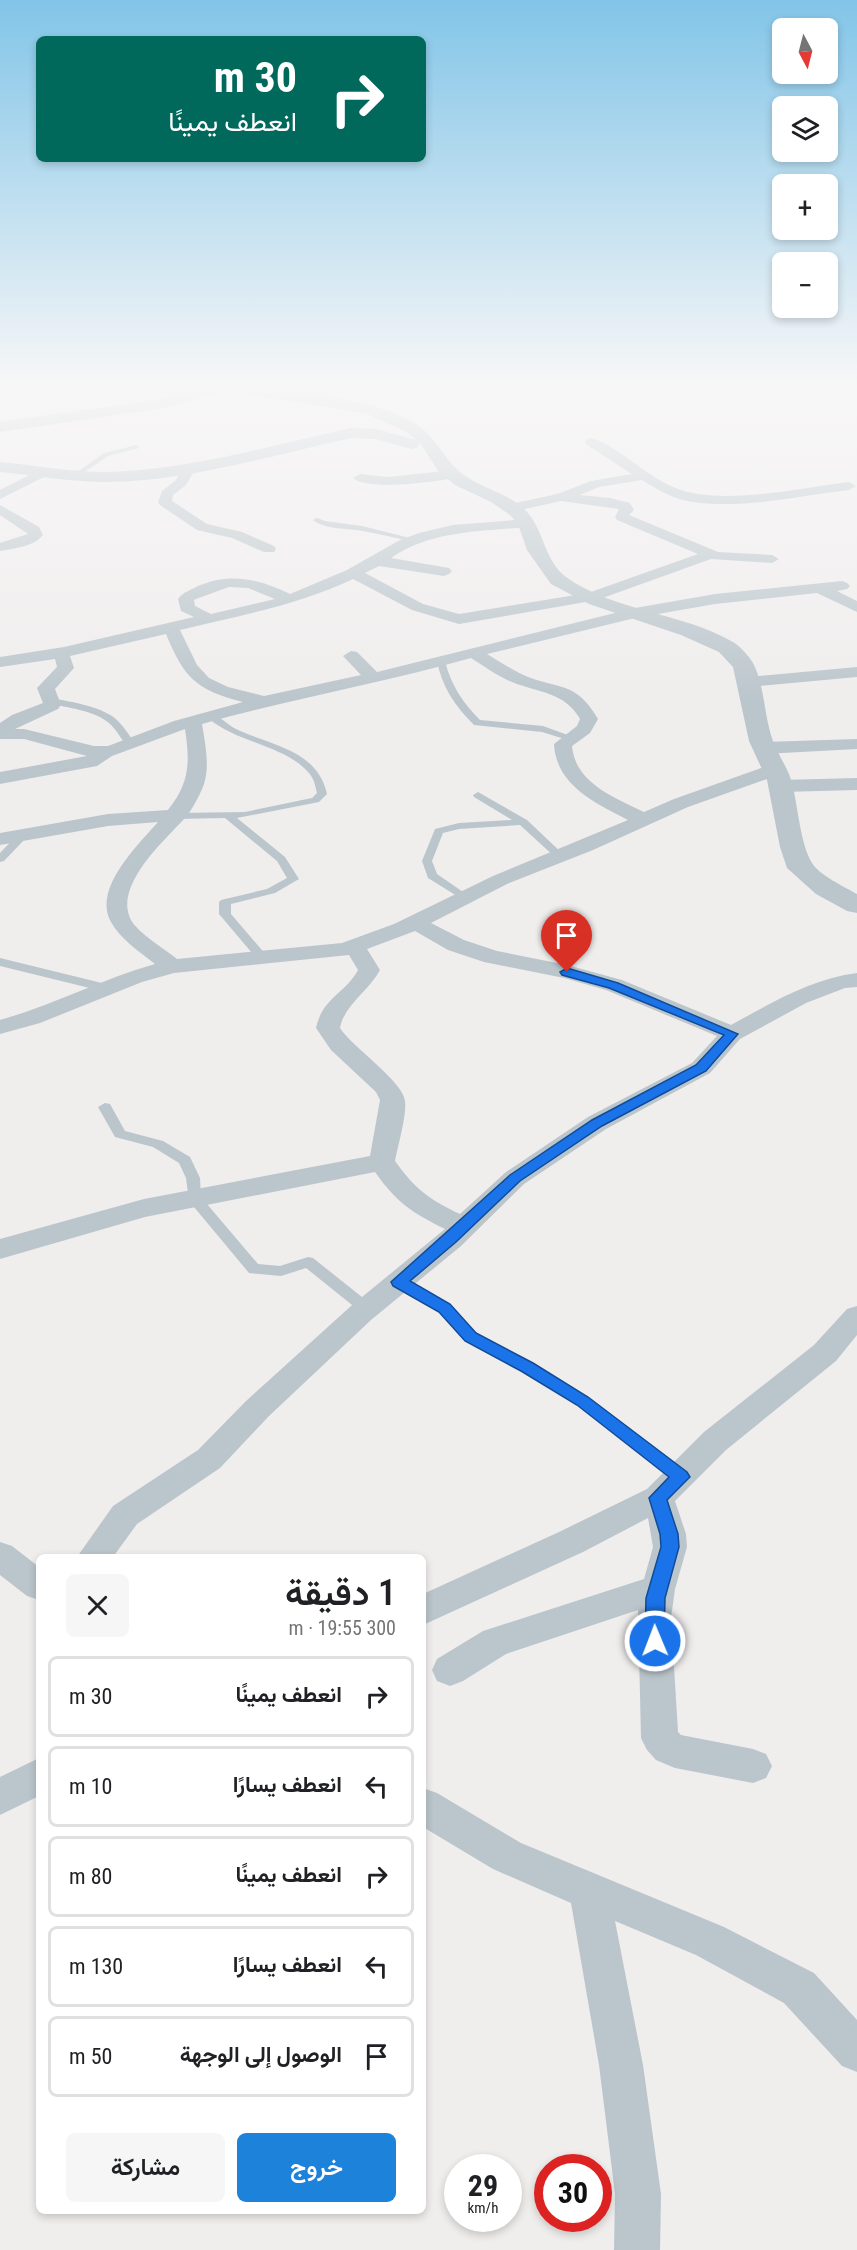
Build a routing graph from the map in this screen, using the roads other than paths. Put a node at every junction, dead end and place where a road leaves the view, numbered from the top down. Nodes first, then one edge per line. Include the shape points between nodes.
1 (169, 492) edge
2 (484, 492) edge
3 (574, 492) edge
4 (674, 492) edge
5 (799, 492) edge
6 (561, 497) junction
7 (511, 508) junction
8 (0, 509) edge
9 (317, 520) dead end
10 (527, 523) junction
11 (414, 540) junction
12 (0, 547) edge
13 (269, 549) dead end
14 (712, 554) junction
15 (772, 559) dead end
16 (378, 561) junction
17 (444, 571) dead end
18 (353, 572) junction
19 (842, 586) dead end
20 (820, 589) junction
21 (591, 597) junction
22 (289, 600) junction
23 (857, 607) edge
24 (502, 612) junction
25 (635, 613) junction
26 (211, 620) junction
27 (171, 627) junction
28 (546, 635) junction
29 (473, 652) junction
30 (61, 654) junction
31 (351, 656) dead end
32 (0, 661) edge
33 (441, 661) junction
34 (857, 672) edge
35 (374, 678) junction
36 (747, 682) junction
37 (51, 701) junction
38 (264, 702) junction
39 (202, 719) junction
40 (1, 733) edge
41 (571, 738) junction
42 (131, 744) junction
43 (857, 744) edge
44 (764, 748) junction
45 (111, 751) junction
46 (0, 778) edge
47 (777, 778) junction
48 (857, 784) edge
49 (478, 795) dead end
50 (176, 816) junction
51 (228, 816) junction
52 (644, 820) junction
53 (523, 822) junction
54 (21, 837) junction
55 (0, 839) edge
56 (560, 856) junction
57 (0, 859) edge
58 (465, 898) junction
59 (857, 905) edge
60 (416, 922) junction
61 (355, 946) junction
62 (261, 956) junction
63 (0, 962) edge
64 (172, 966) junction
65 (857, 980) edge
66 (106, 988) junction
67 (0, 1027) edge
68 (732, 1034) junction
69 (105, 1107) dead end
70 (382, 1161) junction
71 (194, 1198) junction
72 (463, 1227) junction
73 (0, 1249) edge
74 (399, 1282) junction
75 (368, 1309) junction
76 (857, 1316) edge
77 (670, 1487) junction
78 (96, 1554) edge
79 (0, 1556) edge
80 (36, 1584) edge
81 (658, 1588) junction
82 (426, 1608) edge
83 (450, 1671) dead end
84 (753, 1766) dead end
85 (36, 1778) edge
86 (0, 1797) edge
87 (426, 1808) edge
88 (589, 1891) junction
89 (857, 2050) edge
90 (637, 2250) edge

1 - 13 street via 165,502 202,527 237,535
2 - 7 street
3 - 6 street
4 - 5 street via 701,499 732,500
6 - 7 street
6 - 14 street via 625,506 622,517
7 - 10 street
8 - 12 street via 36,535
9 - 11 lane
10 - 11 street via 464,529
10 - 21 street via 536,550 558,580
11 - 16 street
14 - 15 street
14 - 21 street
16 - 17 street
16 - 18 street
18 - 22 street
18 - 24 street via 402,601 445,617 459,619
19 - 20 street
20 - 23 street
20 - 25 street via 715,599
21 - 24 street
21 - 25 street
22 - 26 street
22 - 26 street via 250,582 217,584 186,599 187,608
24 - 28 street
25 - 28 street
25 - 36 street via 727,647 744,666
26 - 27 street
27 - 30 street
27 - 38 street via 189,668 214,687
28 - 29 street
29 - 33 street
29 - 41 street via 513,677 575,696 589,719 584,729
30 - 32 street
30 - 37 street via 66,668 46,688
31 - 35 street
33 - 35 street
33 - 41 lane via 451,694 477,723 543,729
34 - 36 street
35 - 38 street
36 - 44 street
37 - 40 street via 45,711 11,722
37 - 42 lane via 75,705 114,722
38 - 39 street
39 - 42 street
39 - 50 street via 198,768 188,800
39 - 51 lane via 288,753 308,766 322,784 322,794 315,800
40 - 45 street via 24,734 94,752
41 - 52 street via 562,744 566,768 597,797
42 - 45 street
43 - 44 street
44 - 47 street
45 - 46 street via 90,762
47 - 48 street
47 - 52 street via 720,788
47 - 59 street via 800,868
49 - 53 lane
50 - 51 lane
50 - 54 street via 142,815
50 - 64 street via 123,879 116,911 121,923
51 - 62 lane via 281,859 293,879 271,891 225,902 225,914
52 - 56 street
53 - 56 lane
53 - 58 lane via 439,831 428,861 432,876
54 - 55 street
54 - 57 lane
56 - 58 street
58 - 60 street
60 - 61 street
60 - 68 street via 456,945 614,985
61 - 62 street
61 - 70 street via 369,970 331,1013 328,1028 339,1045 387,1088 393,1100
62 - 64 street
63 - 66 lane
64 - 66 street
65 - 68 street via 798,998
66 - 67 street
68 - 72 street via 701,1068 597,1123 515,1178
69 - 71 lane via 120,1134 158,1144 185,1160 193,1178
70 - 71 street
70 - 72 street via 402,1190 423,1207
71 - 73 street via 144,1208
71 - 75 lane via 254,1269 281,1271 308,1262
72 - 74 street
74 - 75 street
74 - 77 lane via 444,1308 471,1337 583,1401
75 - 78 street via 257,1409 209,1459 125,1515
76 - 77 street via 825,1353 716,1441
77 - 81 street via 670,1547
77 - 82 street via 571,1542
79 - 80 street
81 - 83 street via 495,1642
81 - 84 street via 654,1618 660,1738 675,1751
85 - 86 street
87 - 88 street via 507,1856
88 - 89 street via 710,1941 799,1988
88 - 90 street via 624,2089 638,2194

